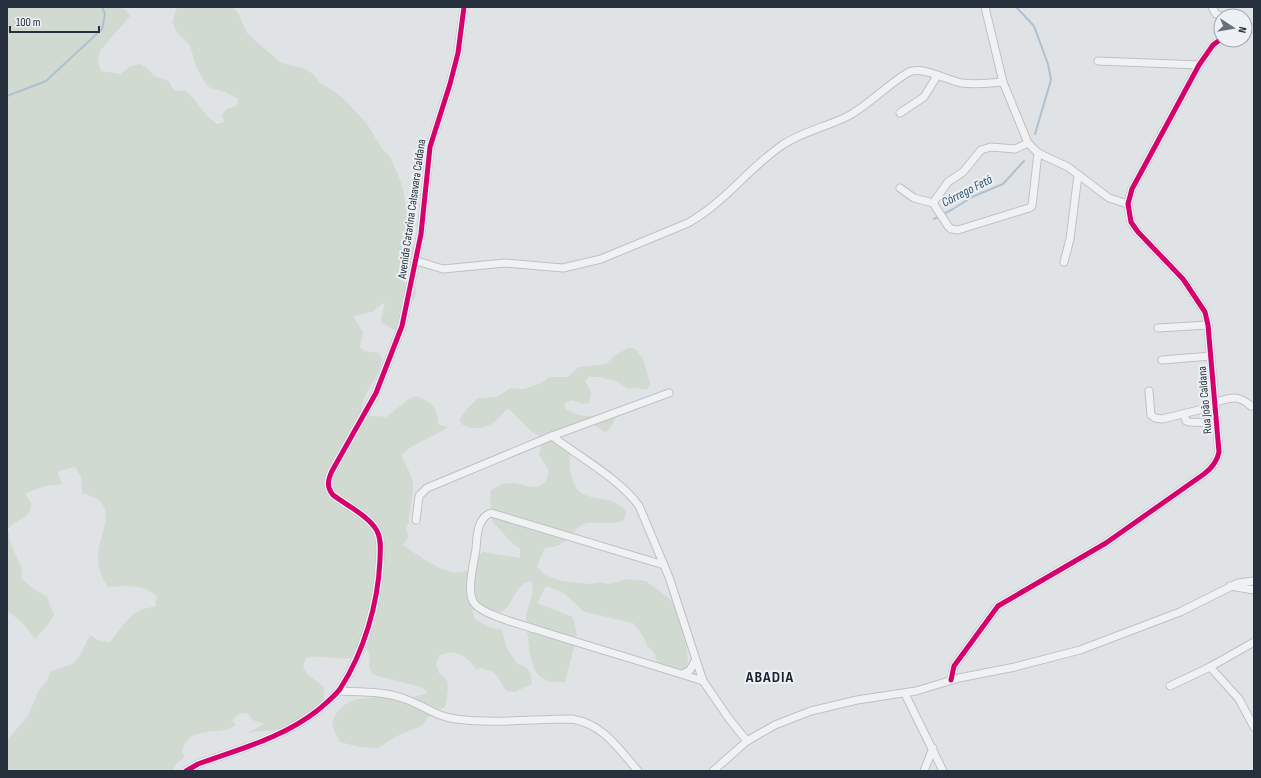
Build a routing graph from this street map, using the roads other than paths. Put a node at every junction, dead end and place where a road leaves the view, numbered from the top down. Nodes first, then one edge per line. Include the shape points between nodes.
1 (464, 7) edge
2 (985, 7) edge
3 (1213, 45) edge
4 (1098, 62) dead end
5 (1198, 65) junction
6 (937, 76) junction
7 (1003, 82) junction
8 (900, 113) dead end
9 (1028, 143) junction
10 (1038, 152) junction
11 (1078, 175) junction
12 (900, 188) dead end
13 (933, 203) junction
14 (1128, 204) junction
15 (417, 261) junction
16 (1064, 262) dead end
17 (1208, 325) junction
18 (1158, 328) dead end
19 (1211, 356) junction
20 (1162, 360) dead end
21 (1149, 391) dead end
22 (669, 392) dead end
23 (1215, 404) junction
24 (1252, 406) dead end
25 (1184, 414) junction
26 (1217, 423) junction
27 (552, 436) junction
28 (416, 520) dead end
29 (664, 565) junction
30 (1254, 581) edge
31 (1230, 586) junction
32 (1254, 590) edge
33 (1254, 642) edge
34 (696, 661) junction
35 (1210, 667) junction
36 (683, 674) junction
37 (955, 679) junction
38 (703, 681) junction
39 (1170, 686) dead end
40 (339, 691) junction
41 (905, 694) junction
42 (1254, 727) edge
43 (747, 741) junction
44 (933, 748) junction
45 (186, 771) edge
46 (638, 771) edge
47 (714, 771) edge
48 (924, 771) edge
49 (943, 771) edge

1 - 15 street, Avenida Catarina Calsavara Caldana via 458,53 430,147
2 - 7 street
3 - 5 street, Rua João Caldana
4 - 5 street
5 - 14 street, Rua João Caldana via 1132,189
6 - 7 street via 964,83
6 - 8 street via 924,97
6 - 15 street via 920,69 909,72 852,114 783,144 701,216 601,259 563,268 505,263 443,269
7 - 9 street
9 - 10 street
9 - 13 street via 1015,149 991,147 981,150 969,166 944,186
10 - 11 street
10 - 13 street via 1033,201 1029,208 958,230 948,226
11 - 14 street via 1109,198
11 - 16 street via 1070,239
12 - 13 street via 914,198
14 - 17 street, Rua João Caldana via 1131,222 1183,279 1205,312
15 - 40 street, Avenida Catarina Calsavara Caldana via 402,326 376,393 329,479 328,487 333,495 374,526 380,539 375,605 352,670
17 - 18 street
17 - 19 street, Rua João Caldana
19 - 20 street
19 - 23 street, Rua João Caldana
21 - 25 street via 1152,417 1162,419
22 - 27 street
23 - 24 street via 1239,397
23 - 25 street
23 - 26 street, Rua João Caldana
25 - 26 street via 1188,422
26 - 37 street, Rua João Caldana via 1219,452 1211,469 1106,543 998,606 959,659 952,672
27 - 28 street via 427,488 419,496
27 - 29 street via 632,496 640,506
29 - 34 street
29 - 36 street via 491,513 481,521 478,531 470,586 471,597 478,606 512,621
30 - 31 street
31 - 32 street
31 - 37 street via 1180,612 1080,650
33 - 35 street
34 - 36 street via 690,670
34 - 38 street
35 - 39 street
35 - 42 street via 1239,699
36 - 38 street
37 - 41 street
38 - 43 street
40 - 45 street via 318,709 276,736 198,764
40 - 46 street via 397,696 434,714 454,719 585,721 612,741
41 - 43 street via 857,700 811,710 775,725
41 - 44 street
43 - 47 street
44 - 48 street
44 - 49 street

